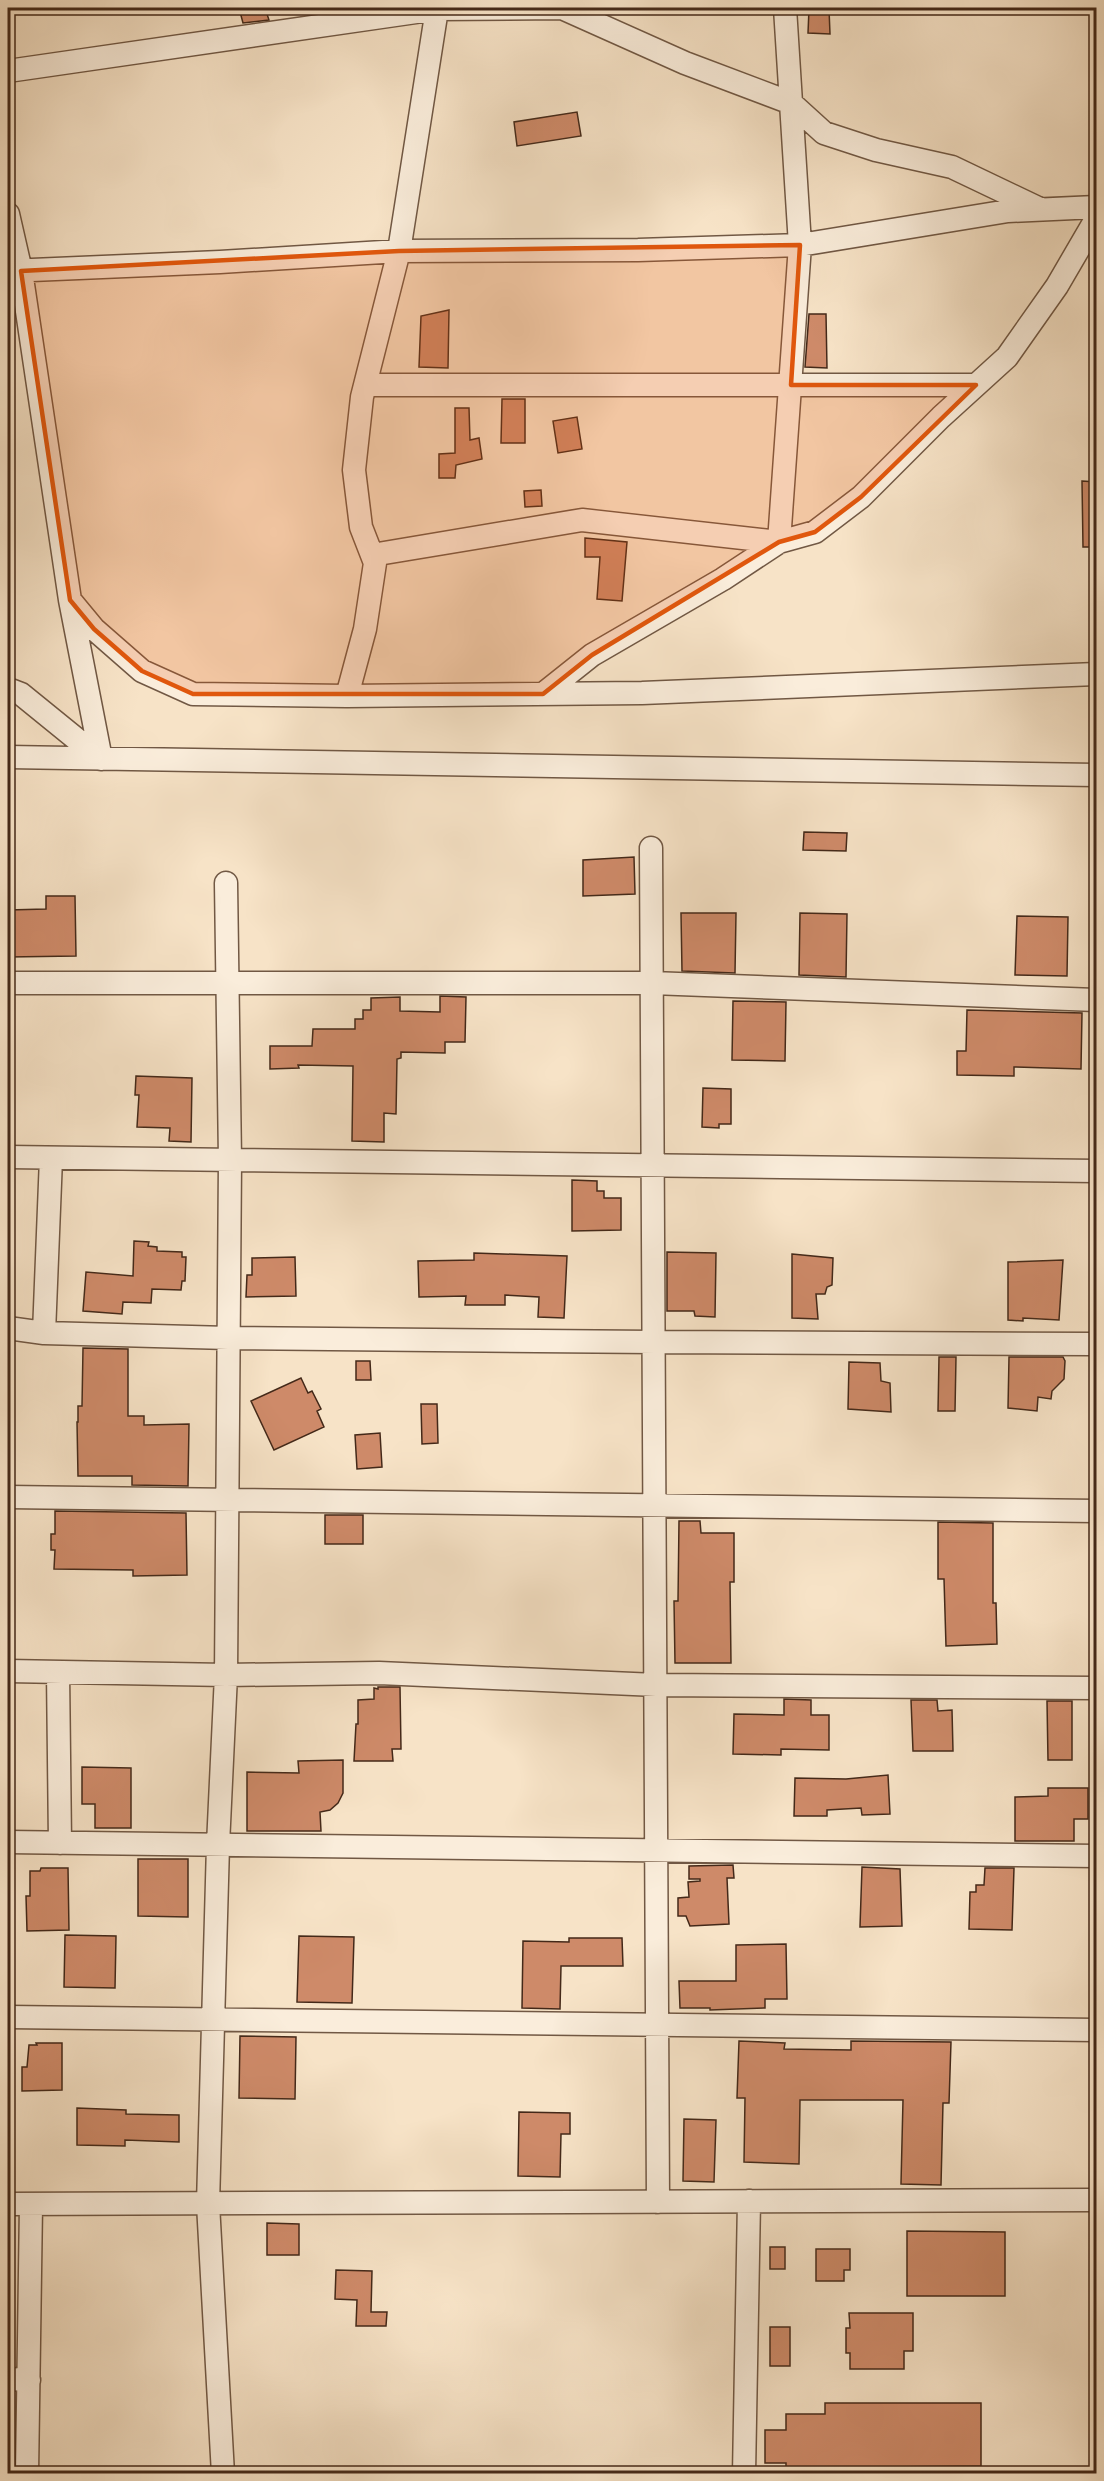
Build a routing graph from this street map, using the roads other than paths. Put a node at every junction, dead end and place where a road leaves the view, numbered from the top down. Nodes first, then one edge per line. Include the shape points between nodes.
1 (562, 8) edge
2 (784, 8) edge
3 (437, 9) edge
4 (8, 71) edge
5 (791, 104) junction
6 (1096, 207) edge
7 (1041, 210) junction
8 (8, 214) edge
9 (1096, 219) edge
10 (800, 244) junction
11 (399, 251) junction
12 (14, 271) edge
13 (366, 385) junction
14 (791, 385) junction
15 (976, 385) junction
16 (779, 542) junction
17 (372, 555) junction
18 (70, 600) junction
19 (1096, 674) edge
20 (8, 689) edge
21 (543, 694) junction
22 (347, 696) junction
23 (8, 757) edge
24 (101, 759) junction
25 (1096, 775) edge
26 (651, 848) dead end
27 (226, 883) dead end
28 (652, 982) junction
29 (8, 983) edge
30 (227, 983) junction
31 (1096, 1000) edge
32 (8, 1157) edge
33 (51, 1158) junction
34 (230, 1160) junction
35 (653, 1165) junction
36 (1096, 1171) edge
37 (8, 1328) edge
38 (44, 1333) junction
39 (228, 1338) junction
40 (654, 1342) junction
41 (1096, 1344) edge
42 (8, 1497) edge
43 (227, 1500) junction
44 (655, 1505) junction
45 (1096, 1510) edge
46 (8, 1671) edge
47 (58, 1672) junction
48 (226, 1675) junction
49 (656, 1685) junction
50 (1096, 1688) edge
51 (8, 1842) edge
52 (60, 1843) junction
53 (218, 1845) junction
54 (657, 1850) junction
55 (1096, 1856) edge
56 (8, 2017) edge
57 (212, 2019) junction
58 (658, 2025) junction
59 (1096, 2030) edge
60 (1096, 2200) edge
61 (749, 2201) junction
62 (658, 2202) junction
63 (8, 2204) edge
64 (208, 2204) junction
65 (31, 2205) junction
66 (18, 2380) edge
67 (27, 2474) edge
68 (224, 2474) edge
69 (744, 2474) edge

1 - 3 street
1 - 5 street via 685,63
2 - 5 street
3 - 4 street
3 - 11 street
5 - 7 street via 824,133 876,150 952,167
5 - 10 street
6 - 7 street
7 - 10 street
8 - 12 street
9 - 15 street via 1058,286 1007,357
10 - 11 street via 638,250
10 - 14 street
11 - 12 street
11 - 13 street
12 - 18 street
13 - 14 street
13 - 17 street via 354,470 361,527
14 - 15 street
14 - 16 street
15 - 16 street via 861,498 815,532
16 - 17 street via 582,520
16 - 21 street via 592,655
17 - 22 street via 375,563 365,629
18 - 22 street via 94,629 142,671 193,694
18 - 24 street
19 - 21 street
20 - 24 street via 21,694
21 - 22 street
23 - 24 street
24 - 25 street
26 - 28 street
27 - 30 street
28 - 30 street
28 - 31 street
28 - 35 street
29 - 30 street
30 - 34 street
32 - 33 street
33 - 34 street
33 - 38 street
34 - 35 street
34 - 39 street
35 - 36 street
35 - 40 street
37 - 38 street
38 - 39 street
39 - 40 street
39 - 43 street
40 - 41 street
40 - 44 street
42 - 43 street
43 - 44 street
43 - 48 street
44 - 45 street
44 - 49 street
46 - 47 street
47 - 48 street
47 - 52 street
48 - 49 street via 455,1675
48 - 53 street
49 - 50 street
49 - 54 street
51 - 52 street
52 - 53 street
53 - 54 street
53 - 57 street
54 - 55 street
54 - 58 street
56 - 57 street
57 - 58 street
57 - 64 street
58 - 59 street
58 - 62 street
60 - 61 street
61 - 62 street
61 - 69 street
62 - 64 street
63 - 65 street
64 - 65 street
64 - 68 street
65 - 66 street
66 - 67 street

